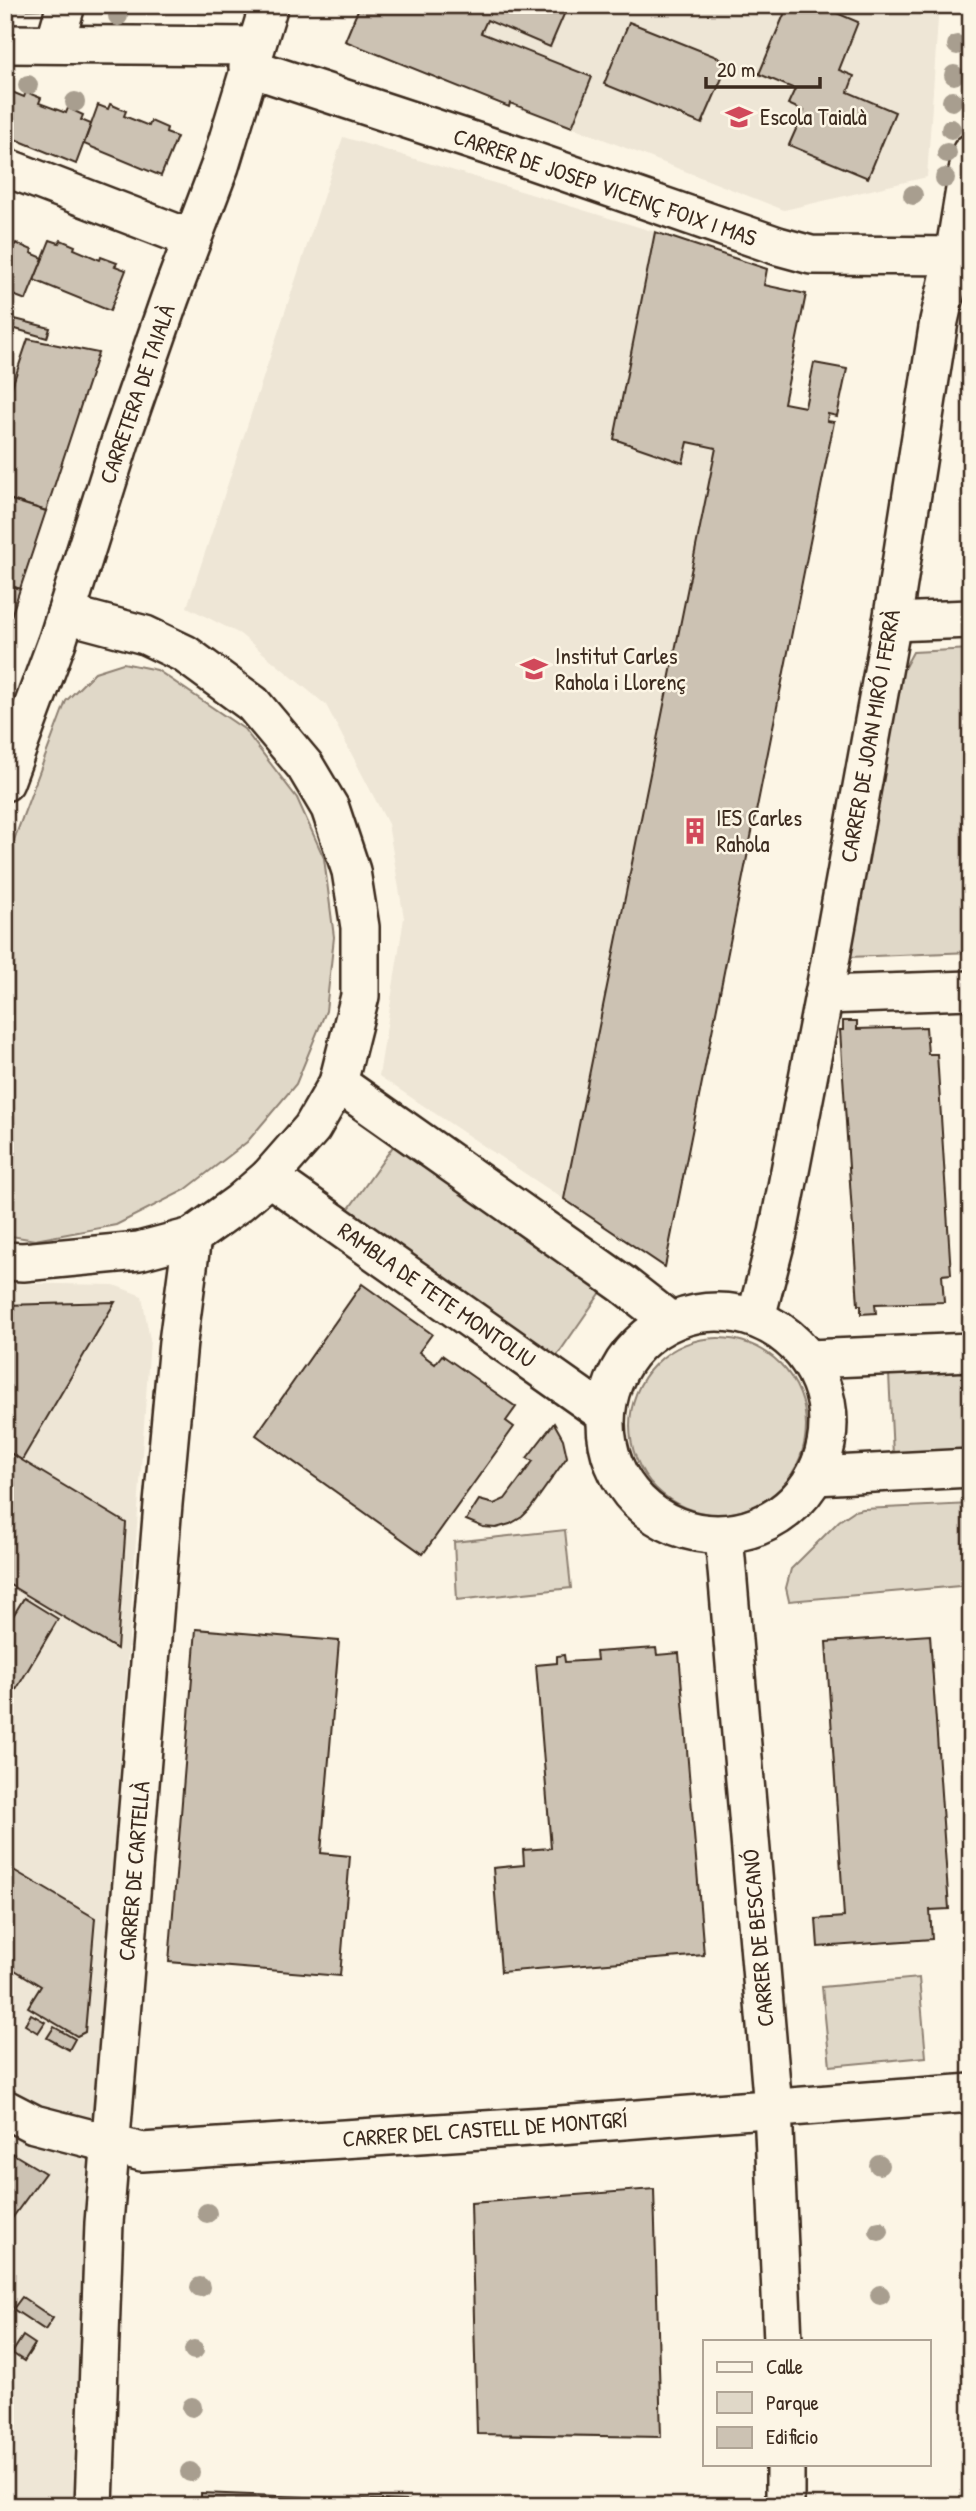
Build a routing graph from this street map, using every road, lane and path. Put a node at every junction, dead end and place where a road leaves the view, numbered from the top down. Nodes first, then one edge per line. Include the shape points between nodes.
1 (65, 5) edge
2 (269, 5) edge
3 (55, 43) junction
4 (5, 44) edge
5 (251, 57) junction
6 (971, 153) edge
7 (10, 169) dead end
8 (192, 239) junction
9 (962, 256) edge
10 (66, 614) junction
11 (971, 619) edge
12 (892, 622) junction
13 (5, 782) edge
14 (971, 990) edge
15 (824, 995) junction
16 (338, 1083) junction
17 (269, 1177) junction
18 (192, 1237) junction
19 (5, 1261) edge
20 (756, 1317) junction
21 (670, 1321) junction
22 (971, 1352) edge
23 (809, 1359) junction
24 (605, 1414) junction
25 (971, 1468) edge
26 (815, 1476) junction
27 (724, 1535) junction
28 (971, 2093) edge
29 (773, 2108) junction
30 (5, 2109) edge
31 (112, 2144) junction
32 (783, 2340) edge
33 (785, 2466) edge
34 (94, 2506) edge
35 (785, 2506) edge

1 - 3 street
2 - 5 street, CARRETERA DE TAIALÀ
3 - 4 street, CARRER DE JOSEP VICENÇ FOIX I MAS
3 - 5 street, CARRER DE JOSEP VICENÇ FOIX I MAS
5 - 8 street, CARRETERA DE TAIALÀ via 220,166
5 - 9 street, CARRER DE JOSEP VICENÇ FOIX I MAS via 778,246 811,255
6 - 9 street, CARRER DE JOAN MIRÓ I FERRÀ
7 - 8 street
8 - 10 street, CARRETERA DE TAIALÀ via 121,439
9 - 12 street, CARRER DE JOAN MIRÓ I FERRÀ via 939,321
10 - 13 street, CARRETERA DE TAIALÀ
10 - 16 street via 145,635 185,654 253,704 305,766 330,808 351,871 360,927 360,996
11 - 12 street
12 - 15 street, CARRER DE JOAN MIRÓ I FERRÀ
14 - 15 street
15 - 20 street, CARRER DE JOAN MIRÓ I FERRÀ via 778,1233
16 - 17 street via 312,1128
16 - 21 street
17 - 18 street
17 - 24 street, RAMBLA DE TETE MONTOLIU
18 - 19 street via 139,1251
18 - 31 street, CARRER DE CARTELLÀ via 163,1504
20 - 21 street via 702,1311
20 - 23 street via 782,1331
21 - 24 street via 638,1343 615,1376
22 - 23 street
23 - 26 street via 825,1394 827,1440
24 - 27 street via 606,1441 619,1477 642,1506 676,1527
25 - 26 street
26 - 27 street via 789,1509 761,1525
27 - 29 street, CARRER DE BESCANÓ
28 - 29 street, CARRER DEL CASTELL DE MONTGRÍ
29 - 31 street, CARRER DEL CASTELL DE MONTGRÍ via 183,2150 142,2152
29 - 32 street, CARRER DE BESCANÓ
30 - 31 street, CARRER DEL CASTELL DE MONTGRÍ via 34,2124
31 - 34 street, CARRER DE CARTELLÀ via 104,2222
33 - 35 street

